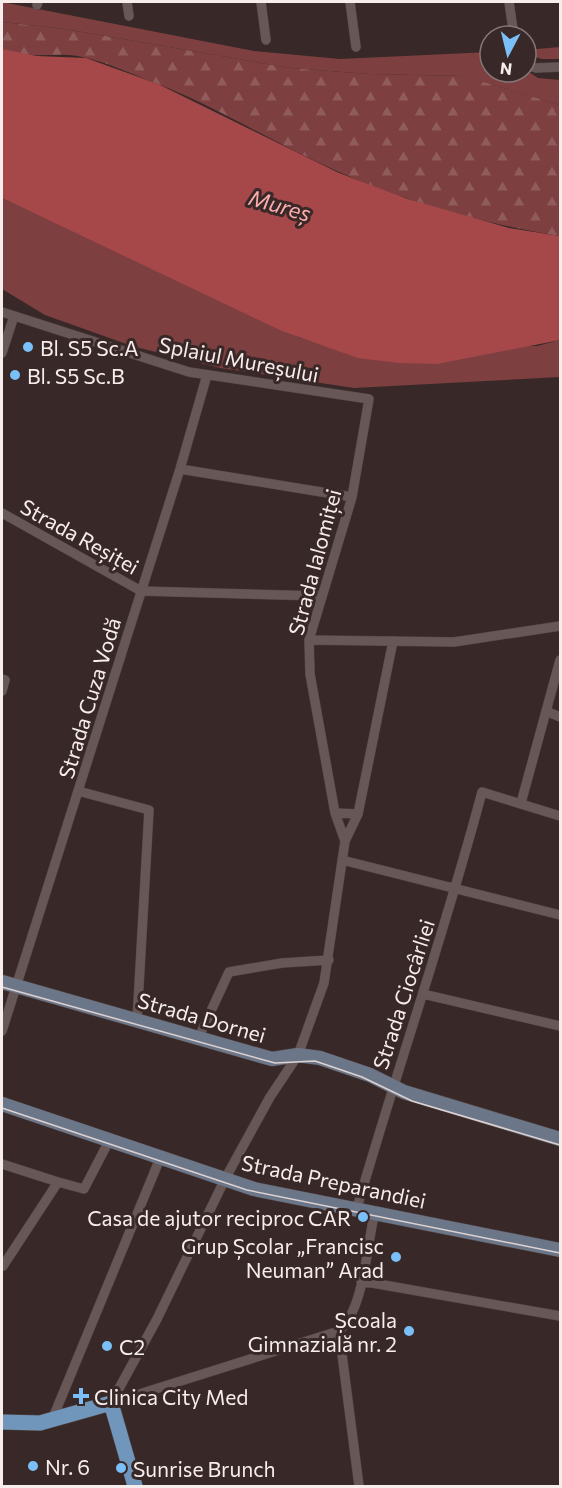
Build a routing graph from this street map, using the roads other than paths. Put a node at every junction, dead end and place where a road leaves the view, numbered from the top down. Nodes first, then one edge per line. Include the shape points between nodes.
1 (127, 2) edge
2 (261, 2) edge
3 (350, 2) edge
4 (509, 2) edge
5 (129, 16) dead end
6 (512, 24) edge
7 (266, 40) dead end
8 (356, 47) dead end
9 (561, 67) edge
10 (538, 68) edge
11 (2, 312) edge
12 (14, 316) junction
13 (2, 353) edge
14 (207, 375) junction
15 (369, 399) joint
16 (180, 469) junction
17 (352, 497) junction
18 (2, 513) edge
19 (141, 591) junction
20 (321, 596) junction
21 (561, 626) edge
22 (309, 640) junction
23 (393, 641) junction
24 (561, 660) edge
25 (2, 679) edge
26 (2, 691) edge
27 (546, 711) junction
28 (561, 717) edge
29 (78, 791) junction
30 (522, 803) junction
31 (335, 813) junction
32 (358, 814) junction
33 (561, 816) edge
34 (345, 841) junction
35 (342, 860) junction
36 (456, 889) junction
37 (561, 915) edge
38 (328, 960) junction
39 (2, 982) edge
40 (16, 987) junction
41 (423, 994) junction
42 (137, 1021) junction
43 (561, 1026) edge
44 (2, 1031) edge
45 (198, 1039) junction
46 (298, 1055) junction
47 (391, 1087) junction
48 (2, 1104) edge
49 (110, 1138) junction
50 (561, 1139) edge
51 (160, 1156) junction
52 (2, 1164) edge
53 (225, 1179) junction
54 (58, 1182) junction
55 (357, 1208) junction
56 (375, 1212) junction
57 (561, 1250) edge
58 (2, 1267) edge
59 (361, 1281) junction
60 (561, 1316) edge
61 (339, 1331) junction
62 (111, 1403) junction
63 (52, 1421) junction
64 (2, 1422) edge
65 (135, 1486) edge
66 (358, 1486) edge

1 - 5 street
2 - 7 street
3 - 8 street
4 - 6 street
9 - 10 street
11 - 12 street, Splaiul Mureșului
12 - 13 street
12 - 14 street, Splaiul Mureșului
14 - 15 street, Splaiul Mureșului
14 - 16 street, Strada Cuza Vodă
15 - 17 street, Strada Ialomiței
16 - 17 street
16 - 19 street, Strada Cuza Vodă
17 - 20 street, Strada Ialomiței
18 - 19 street, Strada Reșiței
19 - 20 street, Strada Reșiței
19 - 29 street, Strada Cuza Vodă
20 - 22 street, Strada Ialomiței
21 - 23 street via 481,639
22 - 23 street
22 - 31 street, Strada Ialomiței via 310,674
23 - 32 street
24 - 27 street
25 - 26 street
27 - 28 street
27 - 30 street
29 - 40 street, Strada Cuza Vodă
29 - 42 street via 149,810
30 - 33 street
30 - 36 street, Strada Ciocârliei via 482,792
31 - 32 street
31 - 34 street, Strada Ialomiței
32 - 34 street
34 - 35 street
35 - 36 street
35 - 38 street
36 - 37 street
36 - 41 street, Strada Ciocârliei
38 - 45 street via 229,972
38 - 46 street
39 - 40 main road, Strada Dornei
40 - 42 main road, Strada Dornei
40 - 44 street, Strada Cuza Vodă
41 - 43 street
41 - 47 street, Strada Ciocârliei
42 - 45 main road, Strada Dornei
45 - 46 main road, Strada Dornei via 272,1059
46 - 47 main road, Strada Dornei via 344,1065
46 - 53 street
47 - 50 main road, Strada Dornei
47 - 55 street, Strada Ciocârliei
48 - 49 main road, Strada Preparandiei
49 - 51 main road, Strada Preparandiei
49 - 54 street via 84,1189
51 - 53 main road, Strada Preparandiei
51 - 63 street
52 - 54 street
53 - 55 main road, Strada Preparandiei via 254,1189
53 - 62 street
54 - 58 street
55 - 56 main road, Strada Preparandiei
56 - 57 main road, Strada Preparandiei
56 - 59 street
59 - 60 street
59 - 61 street via 352,1314
61 - 62 street
61 - 66 street
62 - 63 main road
62 - 65 main road
63 - 64 main road

